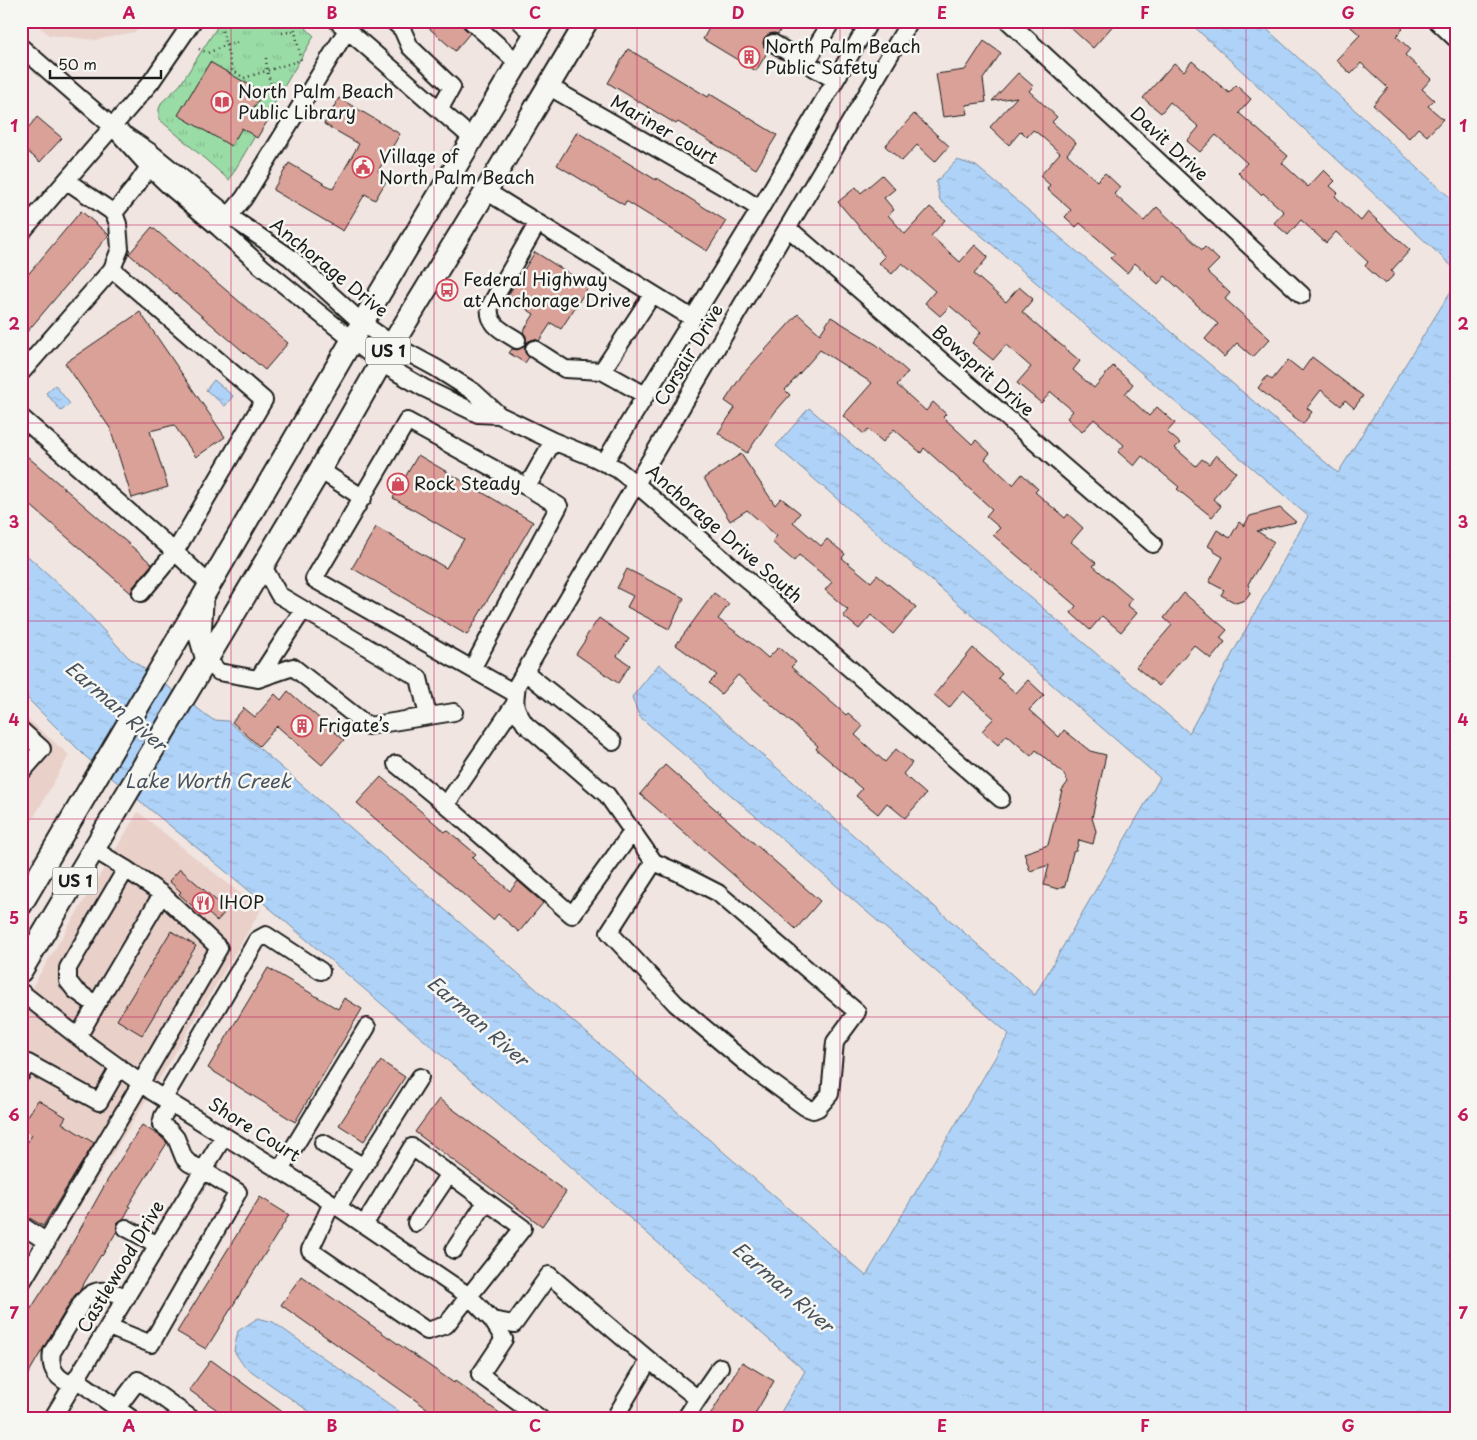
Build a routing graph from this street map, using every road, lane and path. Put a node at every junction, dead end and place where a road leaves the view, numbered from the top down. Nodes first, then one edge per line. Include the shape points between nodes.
1 (193, 21) edge
2 (220, 21) edge
3 (293, 21) edge
4 (393, 21) edge
5 (471, 21) edge
6 (587, 21) edge
7 (832, 21) edge
8 (870, 21) edge
9 (910, 21) edge
10 (1008, 21) edge
11 (1437, 21) edge
12 (533, 24) edge
13 (342, 26) edge
14 (295, 31) junction
15 (282, 33) dead end
16 (1456, 39) edge
17 (240, 42) dead end
18 (773, 43) dead end
19 (226, 46) junction
20 (21, 47) edge
21 (199, 49) dead end
22 (266, 58) dead end
23 (518, 63) junction
24 (806, 63) junction
25 (267, 71) junction
26 (835, 80) junction
27 (548, 86) junction
28 (277, 100) dead end
29 (439, 110) junction
30 (114, 127) junction
31 (473, 139) junction
32 (149, 167) junction
33 (66, 181) junction
34 (486, 191) junction
35 (760, 209) junction
36 (114, 213) junction
37 (224, 222) junction
38 (537, 224) junction
39 (788, 228) junction
40 (21, 234) edge
41 (112, 269) junction
42 (652, 295) junction
43 (1302, 296) dead end
44 (692, 318) junction
45 (357, 332) junction
46 (518, 340) dead end
47 (392, 344) junction
48 (534, 350) dead end
49 (381, 363) junction
50 (602, 371) junction
51 (21, 374) edge
52 (645, 395) junction
53 (500, 415) junction
54 (21, 417) edge
55 (553, 441) junction
56 (604, 463) junction
57 (320, 470) junction
58 (636, 484) junction
59 (527, 487) junction
60 (363, 498) junction
61 (1153, 544) dead end
62 (175, 552) junction
63 (263, 566) junction
64 (206, 592) junction
65 (141, 593) dead end
66 (303, 610) junction
67 (207, 660) junction
68 (472, 669) junction
69 (525, 672) junction
70 (258, 679) junction
71 (516, 704) junction
72 (454, 712) dead end
73 (428, 716) junction
74 (21, 730) edge
75 (613, 742) dead end
76 (396, 764) dead end
77 (21, 773) edge
78 (1001, 799) dead end
79 (446, 805) junction
80 (633, 831) junction
81 (94, 849) junction
82 (654, 862) junction
83 (126, 869) junction
84 (162, 894) junction
85 (21, 905) edge
86 (21, 971) edge
87 (321, 971) dead end
88 (21, 992) edge
89 (96, 1005) junction
90 (367, 1027) dead end
91 (78, 1037) junction
92 (119, 1067) junction
93 (21, 1074) edge
94 (420, 1077) dead end
95 (141, 1083) junction
96 (168, 1100) junction
97 (224, 1136) junction
98 (323, 1143) dead end
99 (364, 1167) junction
100 (204, 1170) junction
101 (280, 1170) junction
102 (449, 1174) junction
103 (486, 1202) junction
104 (335, 1205) junction
105 (416, 1223) dead end
106 (21, 1225) edge
107 (364, 1225) junction
108 (126, 1228) dead end
109 (47, 1242) junction
110 (158, 1245) junction
111 (454, 1250) dead end
112 (21, 1284) edge
113 (127, 1296) junction
114 (469, 1296) junction
115 (492, 1320) junction
116 (108, 1327) junction
117 (649, 1360) junction
118 (720, 1367) dead end
119 (75, 1382) junction
120 (698, 1399) junction
121 (117, 1408) junction
122 (56, 1417) edge
123 (132, 1419) edge
124 (192, 1419) edge
125 (541, 1419) edge
126 (614, 1419) edge
127 (685, 1419) edge

1 - 30 street via 152,82
2 - 19 path
3 - 14 path
4 - 29 street via 402,29 410,47 452,87
5 - 23 street
6 - 27 main road, US 1 / US 1
7 - 24 street
8 - 26 street
9 - 39 street, Corsair Drive
10 - 43 street, Davit Drive
11 - 16 street
12 - 23 main road, US 1
13 - 29 street
13 - 37 street via 244,198
14 - 15 path
14 - 25 path via 301,60
17 - 19 path
18 - 24 street
19 - 21 path via 208,52
19 - 25 path via 232,70 244,78
20 - 30 street, Anchorage Drive
22 - 25 path
23 - 31 main road, US 1
24 - 26 street
25 - 28 path
26 - 35 street
27 - 34 main road, US 1 / US 1
27 - 35 street, Mariner court
29 - 31 street
30 - 32 street, Anchorage Drive
30 - 33 street
30 - 37 street, Anchorage Drive via 150,152
31 - 45 main road, US 1
32 - 36 street
32 - 37 street, Anchorage Drive
33 - 36 street
33 - 40 street
34 - 38 street
34 - 47 main road, US 1 / US 1
35 - 44 street
36 - 41 street via 120,249
37 - 45 street, Anchorage Drive via 262,267
37 - 45 street, Anchorage Drive via 291,258
38 - 42 street
38 - 46 street via 490,306 490,319
39 - 58 street, Corsair Drive
39 - 61 street, Bowsprit Drive
41 - 51 street
41 - 62 street via 264,400
42 - 44 street
42 - 50 street
44 - 52 street
45 - 47 street, Anchorage Drive
45 - 49 street, Anchorage Drive
45 - 64 main road, US 1
47 - 49 main road, US 1 / US 1
47 - 53 street, Anchorage Drive via 474,392
48 - 50 street via 565,369
49 - 53 street, Anchorage Drive South via 478,414
49 - 57 main road, US 1 / US 1
50 - 52 street
52 - 56 street
53 - 55 street, Anchorage Drive South
54 - 62 street
55 - 56 street, Anchorage Drive South
55 - 59 street
56 - 58 street, Anchorage Drive South
57 - 60 street
57 - 63 main road, US 1 / US 1
58 - 69 street, Corsair Drive
58 - 78 street, Anchorage Drive South
59 - 60 street via 407,422
59 - 68 street via 560,506
60 - 68 street via 314,579
62 - 64 street
62 - 65 street
63 - 66 street via 279,595
63 - 67 main road, US 1 / US 1
64 - 67 main road via 200,636
64 - 85 main road, US 1
66 - 70 street
66 - 73 street via 420,678
67 - 70 street via 219,672
67 - 81 main road, US 1 / US 1
68 - 71 street
69 - 71 street, Corsair Drive via 517,685
69 - 75 street
70 - 73 street via 293,667 368,726
71 - 79 street, Corsair Drive
71 - 80 street via 525,724 608,795
72 - 73 street
74 - 77 street via 42,749
76 - 79 street
79 - 80 street via 572,914
80 - 82 street
81 - 83 street
81 - 86 main road, US 1
82 - 82 street via 718,893 857,1012 835,1042 830,1094 818,1108 805,1108 753,1069 676,1004 609,932
83 - 84 street
83 - 89 street via 68,968 68,981
84 - 89 street
84 - 95 street via 218,948
87 - 96 street via 266,935 257,940
88 - 91 street, Shore Court
89 - 91 street
90 - 101 street
91 - 92 street, Shore Court
92 - 93 street via 99,1102 28,1063
92 - 95 street, Shore Court
94 - 99 street
95 - 96 street, Shore Court
95 - 109 street
96 - 97 street, Shore Court
96 - 100 street via 161,1124 176,1138 184,1158
97 - 100 street, Castlewood Drive
97 - 101 street, Shore Court
98 - 99 street
99 - 104 street
100 - 110 street, Castlewood Drive
100 - 116 street via 238,1192 150,1344
101 - 104 street, Shore Court
102 - 103 street
102 - 105 street
102 - 107 street via 412,1147
103 - 111 street
103 - 114 street via 523,1228
104 - 107 street, Shore Court
104 - 114 street via 310,1250 427,1331 446,1325
106 - 109 street
107 - 114 street, Shore Court
108 - 110 street
109 - 112 street
110 - 113 street, Castlewood Drive
113 - 116 street, Castlewood Drive
113 - 119 street via 108,1290 88,1295 65,1330 50,1360 53,1370 62,1380
114 - 115 street, Shore Court
115 - 117 street via 514,1324 549,1276
115 - 125 street, Shore Court via 504,1339 480,1375
116 - 119 street, Castlewood Drive
117 - 120 street
117 - 126 street
118 - 120 street
119 - 121 street
119 - 122 street, Castlewood Drive
120 - 127 street
121 - 123 street
121 - 124 street via 138,1380

